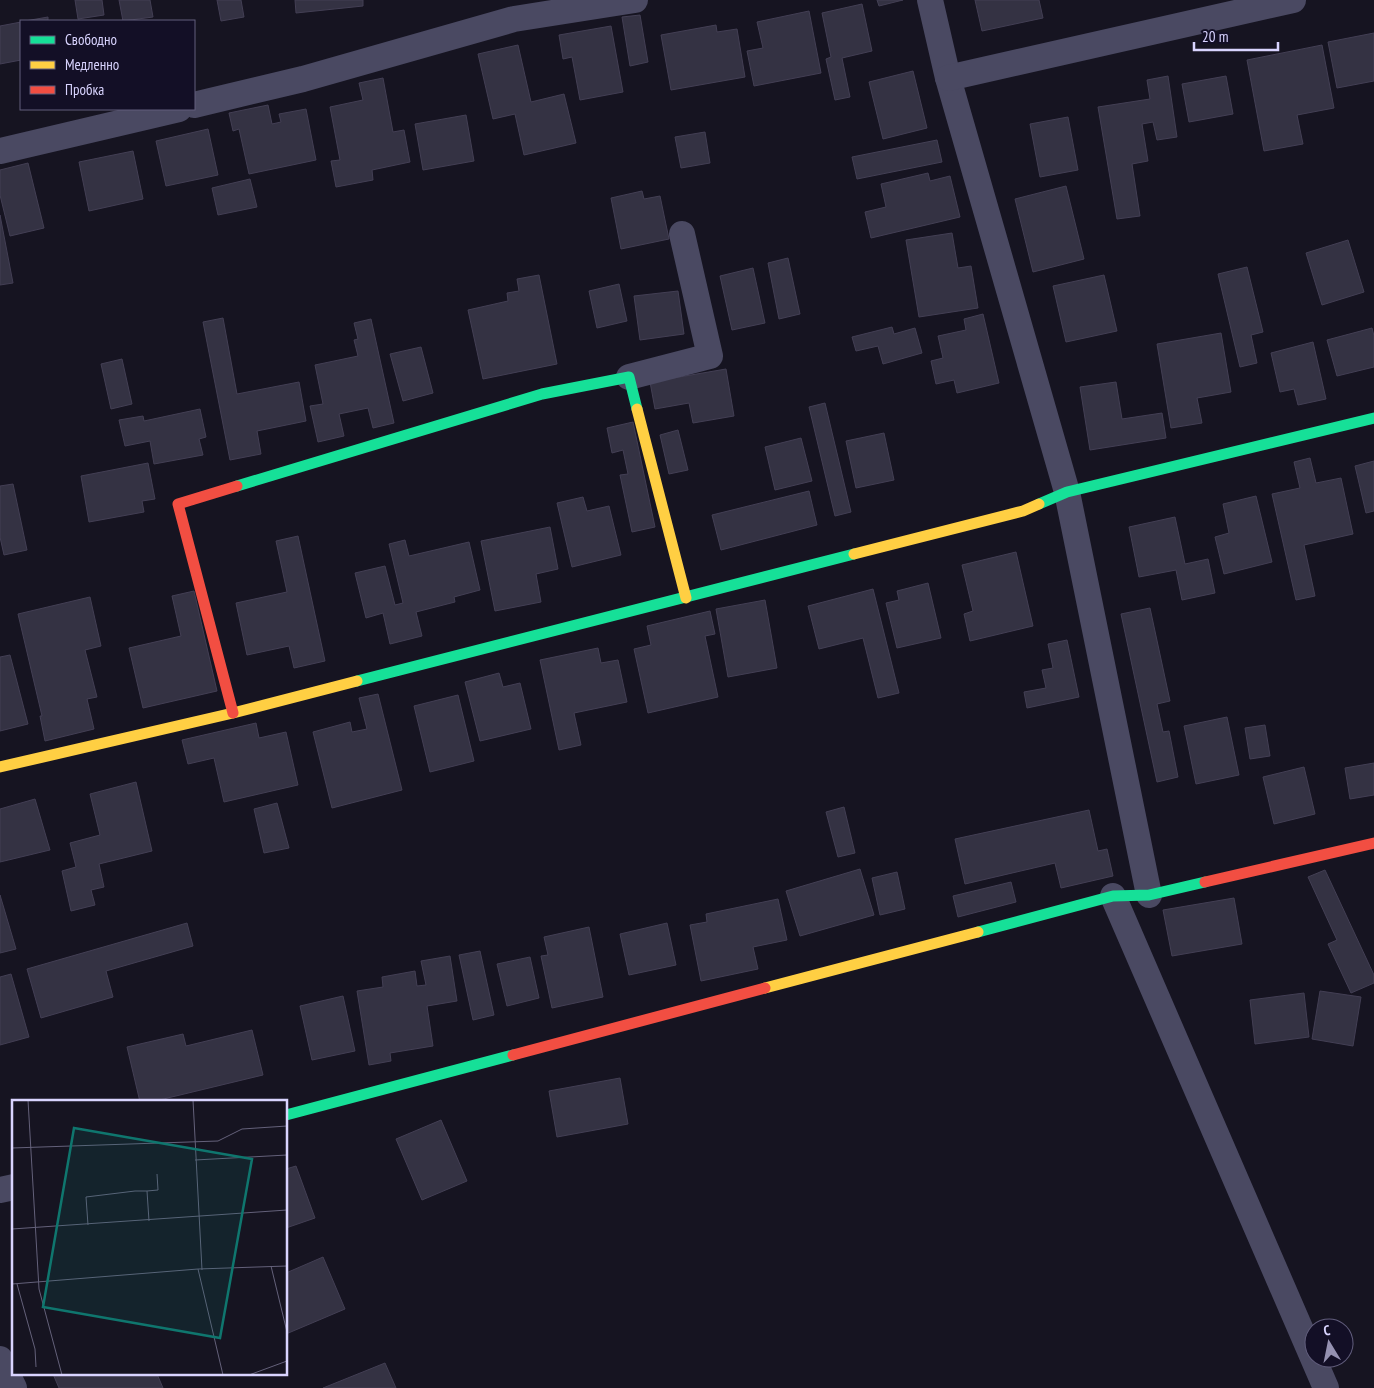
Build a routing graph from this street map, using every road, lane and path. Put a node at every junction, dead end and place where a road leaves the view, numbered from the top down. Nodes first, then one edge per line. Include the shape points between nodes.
1 (635, 0) edge
2 (930, 0) edge
3 (1293, 0) edge
4 (948, 78) junction
5 (195, 105) edge
6 (175, 110) edge
7 (0, 151) edge
8 (682, 234) dead end
9 (629, 377) junction
10 (1374, 418) edge
11 (1067, 492) junction
12 (686, 598) junction
13 (233, 713) junction
14 (0, 767) edge
15 (1374, 843) edge
16 (1149, 895) junction
17 (1113, 896) junction
18 (288, 1114) edge
19 (0, 1359) edge
20 (14, 1388) edge
21 (1326, 1388) edge

1 - 5 street via 514,20 303,79
2 - 4 street
3 - 4 street
4 - 11 street
6 - 7 street
8 - 9 street via 710,356
9 - 12 street
9 - 13 street via 542,394 178,504
10 - 11 street
11 - 12 street via 1023,511
11 - 16 street
12 - 13 street
13 - 14 street
15 - 16 street
16 - 17 street
17 - 18 street
17 - 21 street
19 - 20 street

